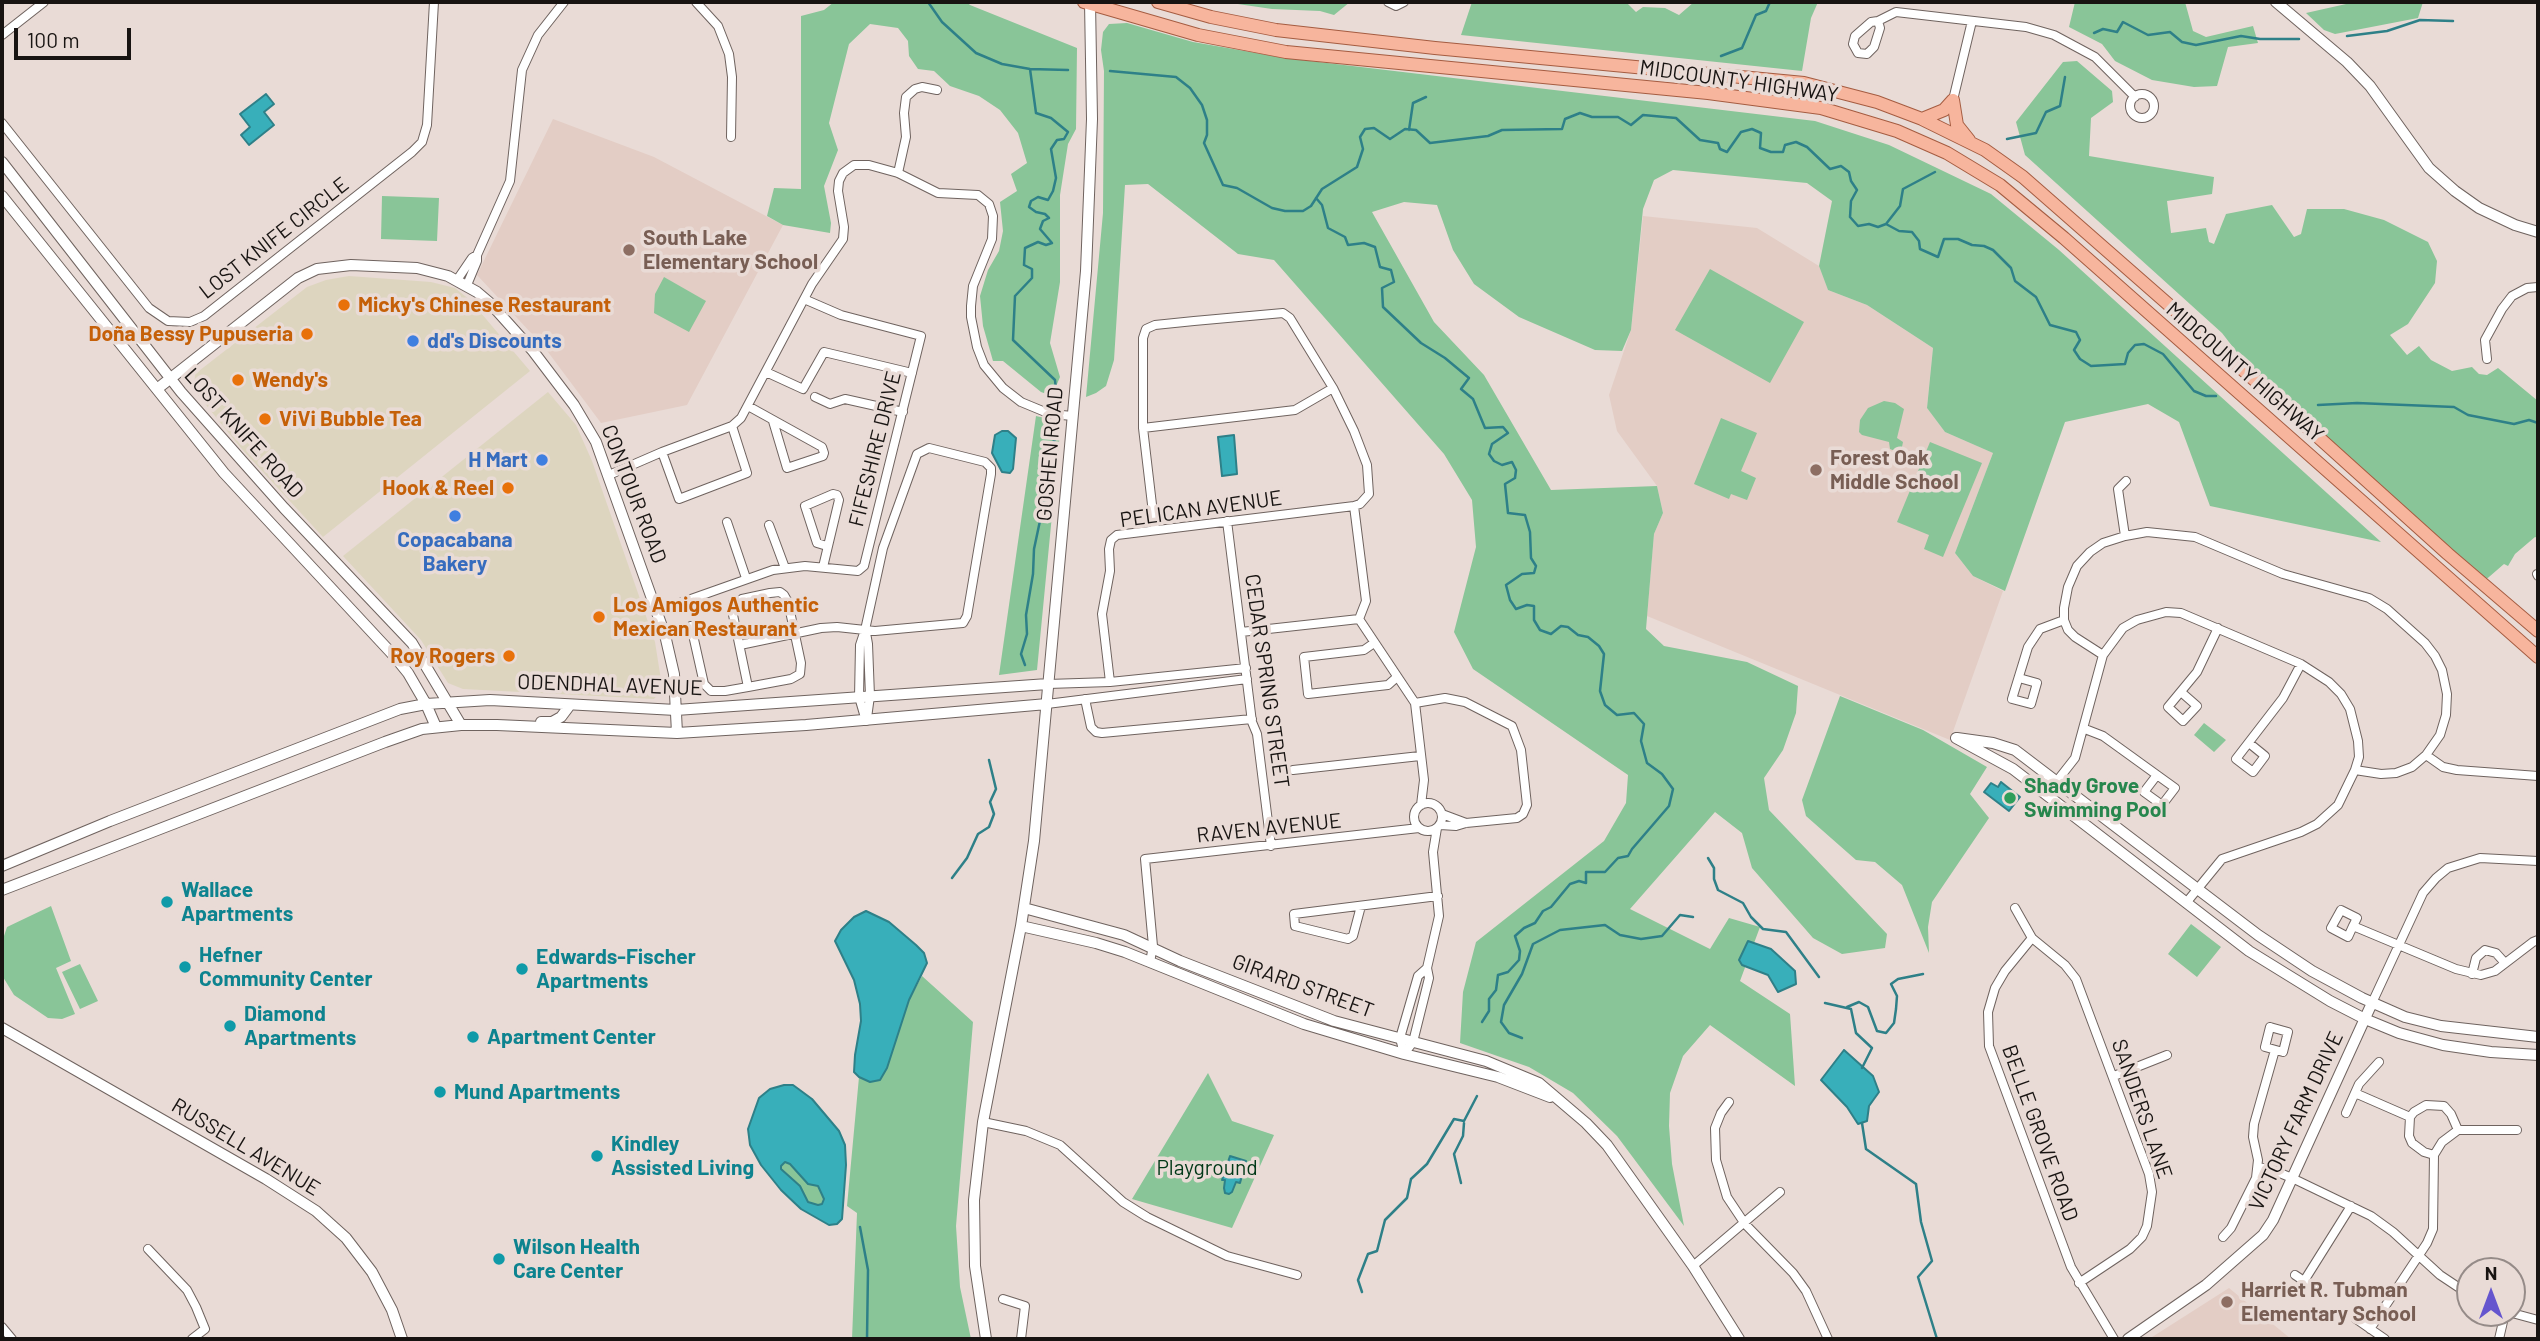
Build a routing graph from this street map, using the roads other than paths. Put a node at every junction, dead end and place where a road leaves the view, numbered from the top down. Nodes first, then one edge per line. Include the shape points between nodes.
1 (44, 2) edge
2 (434, 2) edge
3 (564, 2) edge
4 (696, 2) edge
5 (1088, 2) edge
6 (1158, 2) edge
7 (1388, 2) edge
8 (1404, 2) edge
9 (2276, 2) edge
10 (1878, 21) dead end
11 (1972, 21) junction
12 (2, 35) edge
13 (937, 90) dead end
14 (2135, 97) dead end
15 (1952, 100) junction
16 (1922, 119) junction
17 (2, 123) edge
18 (731, 137) dead end
19 (1971, 143) junction
20 (2, 162) edge
21 (898, 173) junction
22 (2, 196) edge
23 (2538, 232) edge
24 (462, 283) junction
25 (2538, 288) edge
26 (804, 299) junction
27 (2487, 359) dead end
28 (766, 372) junction
29 (912, 373) junction
30 (170, 379) junction
31 (1333, 388) junction
32 (157, 389) junction
33 (815, 397) dead end
34 (748, 406) junction
35 (903, 412) junction
36 (1073, 416) junction
37 (773, 421) junction
38 (732, 426) junction
39 (1143, 428) junction
40 (662, 452) junction
41 (609, 475) junction
42 (2126, 481) dead end
43 (1354, 506) junction
44 (1227, 521) junction
45 (727, 522) dead end
46 (769, 524) dead end
47 (1155, 530) junction
48 (2125, 536) junction
49 (827, 546) junction
50 (823, 567) junction
51 (785, 568) junction
52 (746, 578) junction
53 (657, 611) junction
54 (1359, 619) junction
55 (2064, 620) junction
56 (691, 626) dead end
57 (2218, 628) junction
58 (865, 630) junction
59 (2538, 631) edge
60 (1241, 632) junction
61 (795, 633) junction
62 (1374, 643) junction
63 (740, 645) junction
64 (2103, 655) junction
65 (2538, 657) edge
66 (2301, 664) junction
67 (1246, 668) junction
68 (1397, 677) junction
69 (2019, 678) dead end
70 (1247, 679) junction
71 (1110, 682) junction
72 (1048, 684) junction
73 (748, 687) junction
74 (2181, 692) dead end
75 (865, 697) junction
76 (1085, 699) junction
77 (449, 701) junction
78 (1415, 703) junction
79 (426, 704) junction
80 (1047, 704) junction
81 (570, 705) junction
82 (677, 710) junction
83 (1252, 719) junction
84 (866, 720) junction
85 (461, 725) junction
86 (497, 725) junction
87 (436, 727) junction
88 (2085, 729) junction
89 (677, 733) junction
90 (2249, 743) dead end
91 (2426, 755) junction
92 (1420, 756) junction
93 (2355, 769) junction
94 (1293, 770) dead end
95 (2157, 775) dead end
96 (2538, 776) edge
97 (1424, 780) junction
98 (2057, 781) junction
99 (2046, 795) junction
100 (1421, 805) junction
101 (1435, 805) junction
102 (1442, 814) junction
103 (1414, 816) junction
104 (1466, 822) junction
105 (1438, 827) junction
106 (1422, 829) junction
107 (1396, 832) junction
108 (1271, 846) junction
109 (1433, 852) junction
110 (2538, 861) edge
111 (2, 866) edge
112 (2196, 889) junction
113 (2, 890) edge
114 (1438, 896) junction
115 (2186, 903) junction
116 (1361, 905) junction
117 (1024, 908) junction
118 (2015, 908) dead end
119 (1021, 926) junction
120 (2353, 926) dead end
121 (2032, 937) junction
122 (2538, 940) edge
123 (1153, 946) junction
124 (2398, 946) junction
125 (1150, 962) junction
126 (2505, 963) junction
127 (1427, 968) junction
128 (2472, 974) junction
129 (2372, 1003) junction
130 (2365, 1019) junction
131 (2, 1027) edge
132 (2538, 1037) edge
133 (1400, 1038) junction
134 (1413, 1042) junction
135 (2275, 1050) dead end
136 (1404, 1054) junction
137 (2167, 1055) dead end
138 (2538, 1055) edge
139 (2379, 1062) dead end
140 (2113, 1076) junction
141 (2355, 1093) junction
142 (1729, 1102) dead end
143 (1564, 1104) junction
144 (2346, 1113) dead end
145 (2410, 1117) junction
146 (983, 1122) junction
147 (2458, 1130) junction
148 (2517, 1130) dead end
149 (2434, 1155) junction
150 (2258, 1167) junction
151 (2292, 1178) junction
152 (1780, 1192) dead end
153 (2351, 1206) junction
154 (1745, 1224) junction
155 (2224, 1237) dead end
156 (148, 1250) dead end
157 (2419, 1255) junction
158 (1693, 1266) junction
159 (1297, 1275) dead end
160 (2295, 1275) dead end
161 (2304, 1281) junction
162 (2080, 1283) junction
163 (2456, 1286) edge
164 (2316, 1289) dead end
165 (1003, 1299) dead end
166 (2356, 1319) dead end
167 (2, 1327) edge
168 (2370, 1329) junction
169 (12, 1339) edge
170 (192, 1339) edge
171 (402, 1339) edge
172 (986, 1339) edge
173 (1021, 1339) edge
174 (1739, 1339) edge
175 (1828, 1339) edge
176 (2113, 1339) edge
177 (2127, 1339) edge
178 (2385, 1339) edge

1 - 12 street
2 - 17 street, LOST KNIFE CIRCLE via 427,125 422,142 204,316 190,322 168,321 149,308
3 - 24 street via 538,35 522,70 509,185 477,261
4 - 18 street via 718,26 729,54
5 - 36 street, GOSHEN ROAD via 1090,210
5 - 65 main road, MIDCOUNTY HIGHWAY via 1198,35 1286,51 1821,108 1897,131 1947,153 2000,185 2064,237
6 - 16 main road, MIDCOUNTY HIGHWAY via 1276,30 1804,83
7 - 8 street via 1396,6
9 - 23 street via 2370,86 2429,167 2455,191 2479,208
10 - 11 street via 1899,11
11 - 14 street via 2026,27 2070,42 2095,57
11 - 15 street
13 - 21 street via 922,87 906,97 906,136
15 - 16 main road via 1944,110
15 - 19 main road via 1957,125
16 - 19 main road, MIDCOUNTY HIGHWAY
19 - 59 main road, MIDCOUNTY HIGHWAY via 2023,177
20 - 30 street, LOST KNIFE ROAD
21 - 26 street via 859,164 843,173 838,191 843,239
21 - 36 street via 933,191 978,195 989,204 992,239 973,286 971,317 984,365 1021,402 1050,414
22 - 32 street, LOST KNIFE ROAD
24 - 30 street, CONTOUR ROAD via 417,268 351,265 317,269 298,278
24 - 41 street, CONTOUR ROAD via 490,303 533,351 587,424
25 - 27 street via 2512,296 2502,309 2485,340
26 - 28 street
26 - 29 street, FIFESHIRE DRIVE via 841,315 921,336
28 - 29 street via 803,390 824,352
28 - 34 street
29 - 35 street, FIFESHIRE DRIVE
30 - 32 street, CONTOUR ROAD
30 - 77 street, LOST KNIFE ROAD via 412,643
31 - 39 street via 1294,410
31 - 39 street via 1283,313 1150,327 1143,338
31 - 43 street via 1367,465 1369,494
32 - 79 street, LOST KNIFE ROAD via 225,473 395,657
33 - 35 street via 830,404 845,399
34 - 37 street
34 - 38 street
35 - 50 street, FIFESHIRE DRIVE via 862,570
36 - 72 street, GOSHEN ROAD
37 - 37 street via 822,447 822,456 787,468
38 - 40 street
38 - 40 street via 747,472 679,499
39 - 47 street
40 - 41 street
41 - 53 street, CONTOUR ROAD
42 - 48 street via 2118,489
43 - 44 street, PELICAN AVENUE
43 - 54 street via 1366,601
44 - 47 street, PELICAN AVENUE
44 - 60 street, CEDAR SPRING STREET
45 - 52 street
46 - 51 street
47 - 71 street, PELICAN AVENUE via 1117,535 1111,540 1102,614
48 - 55 street via 2104,543 2077,566 2068,587
48 - 91 street via 2147,532 2195,537 2283,574 2369,598 2388,609 2426,643 2442,670 2446,715 2440,735
49 - 49 street via 839,500 833,494 804,506 817,543
49 - 50 street
50 - 51 street
51 - 52 street
52 - 53 street
53 - 82 street, CONTOUR ROAD via 671,655
54 - 60 street
54 - 62 street
55 - 64 street via 2075,637
55 - 69 street via 2040,629 2033,637
56 - 73 street via 707,688
57 - 64 street via 2181,613 2152,615 2123,628
57 - 66 street
57 - 74 street
58 - 58 street via 963,623 991,474 985,462 929,448 916,454 883,548
58 - 61 street via 837,627
58 - 75 street
60 - 67 street, CEDAR SPRING STREET
61 - 63 street
61 - 63 street via 780,592 742,599 732,610
61 - 73 street via 800,674
62 - 68 street
62 - 68 street via 1364,650 1304,657 1308,694 1388,685
63 - 73 street
64 - 88 street
66 - 90 street via 2283,698
66 - 93 street via 2329,682 2350,709 2358,741
67 - 70 street, CEDAR SPRING STREET
67 - 71 street, ODENDHAL AVENUE
68 - 78 street
70 - 76 street
70 - 83 street, CEDAR SPRING STREET
71 - 72 street, ODENDHAL AVENUE
72 - 75 street, ODENDHAL AVENUE
72 - 80 street, GOSHEN ROAD
75 - 82 street, ODENDHAL AVENUE
75 - 84 street
76 - 80 street
76 - 83 street via 1091,727 1102,733
77 - 79 street, ODENDHAL AVENUE
77 - 81 street, ODENDHAL AVENUE
77 - 85 street, LOST KNIFE ROAD
78 - 92 street
78 - 104 street via 1454,699 1516,731 1526,810 1517,818
79 - 87 street, LOST KNIFE ROAD
79 - 111 street, ODENDHAL AVENUE via 400,709
80 - 84 street, ODENDHAL AVENUE
80 - 117 street, GOSHEN ROAD
81 - 82 street, ODENDHAL AVENUE
81 - 86 street via 552,722
82 - 89 street, CONTOUR ROAD
83 - 108 street, CEDAR SPRING STREET
84 - 89 street, ODENDHAL AVENUE
85 - 86 street, ODENDHAL AVENUE
85 - 87 street, ODENDHAL AVENUE
86 - 89 street, ODENDHAL AVENUE
87 - 113 street, ODENDHAL AVENUE via 385,742
88 - 95 street via 2103,736
88 - 98 street via 2076,758
91 - 93 street via 2396,773
91 - 96 street via 2457,770
92 - 94 street
92 - 97 street
93 - 112 street via 2338,805 2317,824 2222,859
97 - 100 street
97 - 101 street
98 - 99 street
98 - 99 street via 2015,750 1956,738 2013,769
98 - 112 street
99 - 115 street
100 - 101 street
100 - 103 street
101 - 102 street
102 - 104 street
102 - 105 street
103 - 106 street
103 - 107 street
104 - 105 street
105 - 106 street
105 - 109 street
106 - 107 street, RAVEN AVENUE
106 - 109 street
107 - 108 street, RAVEN AVENUE
108 - 123 street, RAVEN AVENUE via 1145,859
109 - 114 street
110 - 124 street via 2480,858 2448,868 2423,893
112 - 115 street
112 - 129 street via 2290,957
114 - 116 street
114 - 127 street via 1439,916
115 - 130 street via 2278,970
116 - 116 street via 1294,914 1295,926 1348,939 1353,936
117 - 119 street, GOSHEN ROAD
117 - 123 street, GIRARD STREET
118 - 121 street, SANDERS LANE
119 - 125 street, GIRARD STREET via 1096,943
119 - 146 street, GOSHEN ROAD
120 - 124 street
121 - 140 street, SANDERS LANE via 2076,979
121 - 162 street, BELLE GROVE ROAD via 1995,988 1988,1012 1989,1046
122 - 126 street
123 - 125 street
123 - 133 street, GIRARD STREET via 1180,961 1334,1021
124 - 128 street
124 - 129 street
125 - 136 street, GIRARD STREET via 1304,1024
126 - 128 street via 2488,975
126 - 128 street via 2497,953 2485,950 2476,958
127 - 133 street via 1418,976
127 - 134 street via 1429,978
129 - 130 street, VICTORY FARM DRIVE
129 - 132 street via 2441,1026
130 - 138 street via 2443,1045
130 - 151 street, VICTORY FARM DRIVE
131 - 171 street, RUSSELL AVENUE via 316,1211 346,1238 372,1272
133 - 134 street, GIRARD STREET
133 - 136 street
134 - 136 street
134 - 143 street, GIRARD STREET via 1512,1070 1539,1083
135 - 150 street via 2254,1124
136 - 143 street, GIRARD STREET via 1498,1077
137 - 140 street
139 - 141 street
140 - 162 street, SANDERS LANE via 2149,1174 2152,1204 2147,1226 2130,1250
141 - 144 street
141 - 145 street
142 - 154 street via 1715,1128 1716,1160 1727,1197
143 - 158 street, GIRARD STREET via 1607,1146
145 - 147 street via 2426,1105 2440,1105 2447,1108
145 - 149 street via 2412,1143
146 - 159 street via 1026,1131 1060,1145 1123,1202 1227,1256
146 - 172 street, GOSHEN ROAD via 974,1246
147 - 148 street
147 - 149 street
149 - 157 street via 2432,1229
150 - 151 street
150 - 155 street
151 - 153 street
151 - 177 street, VICTORY FARM DRIVE via 2263,1235 2206,1285
152 - 154 street
153 - 157 street via 2371,1216
153 - 161 street
154 - 158 street
154 - 175 street via 1806,1291
156 - 170 street via 187,1290 205,1329
157 - 163 street
157 - 168 street
158 - 174 street, GIRARD STREET
160 - 161 street
161 - 164 street
162 - 176 street, BELLE GROVE ROAD
165 - 173 street via 1025,1306
166 - 168 street
167 - 169 street
168 - 178 street

